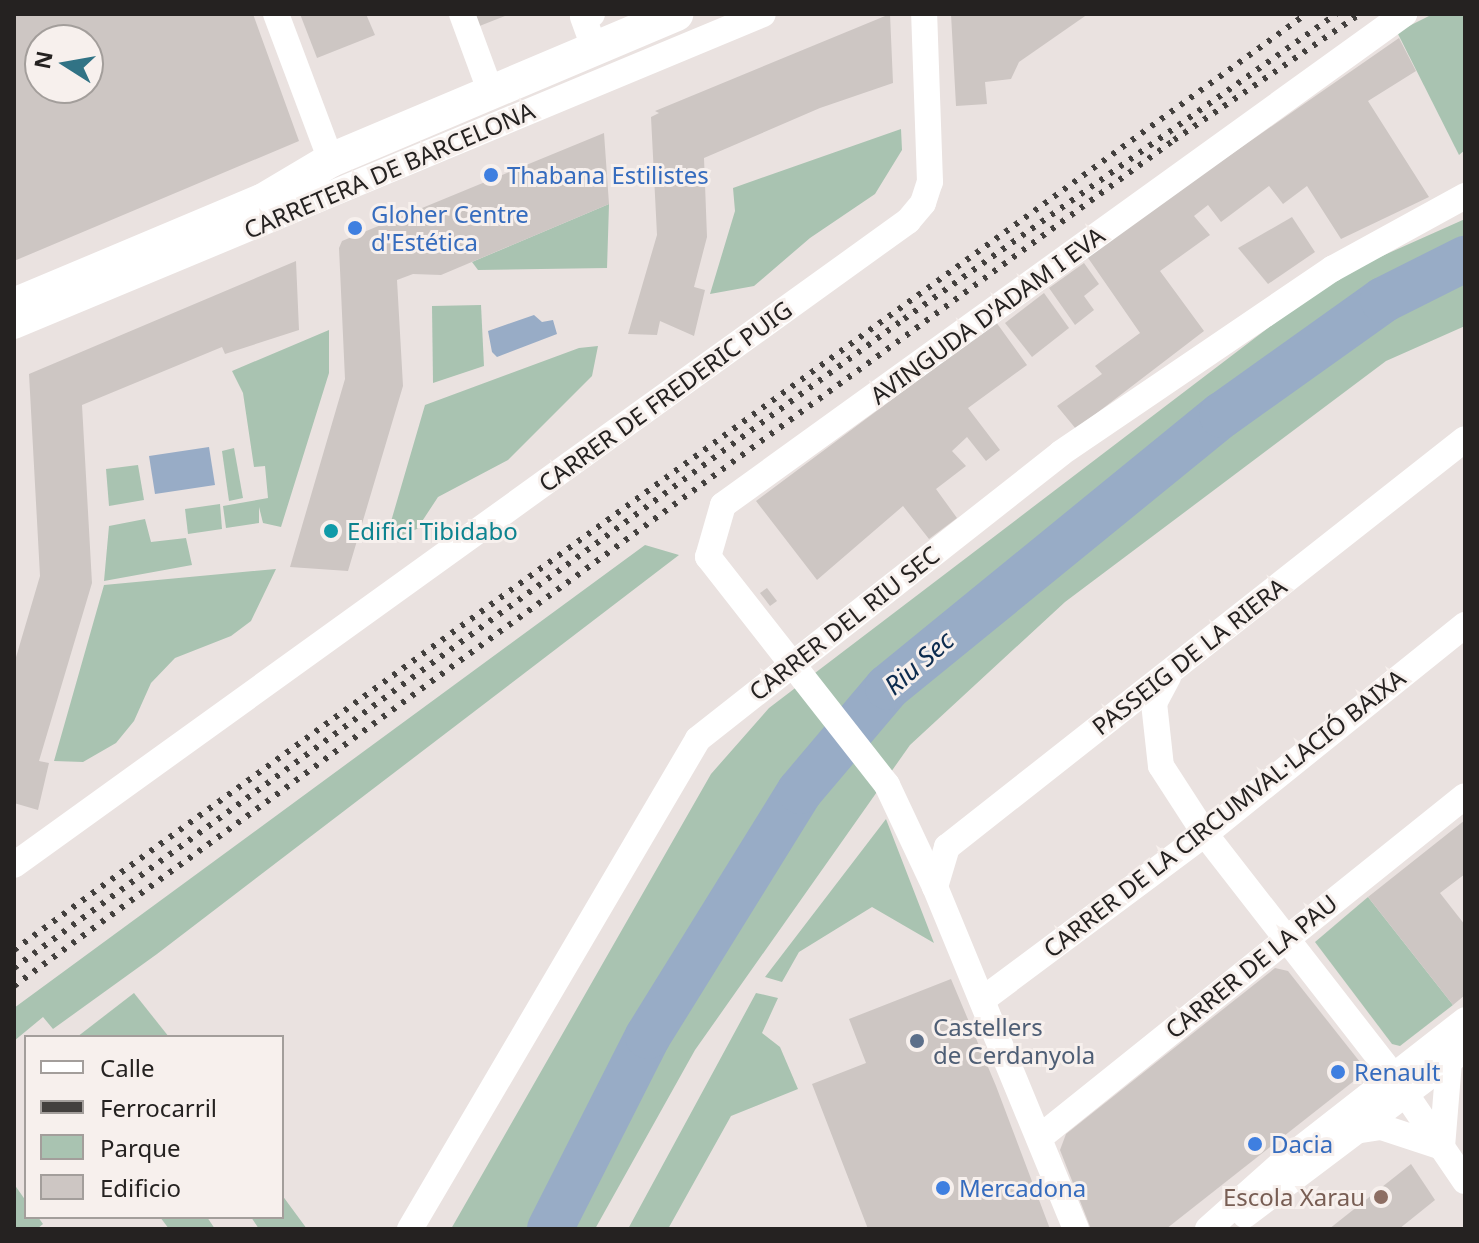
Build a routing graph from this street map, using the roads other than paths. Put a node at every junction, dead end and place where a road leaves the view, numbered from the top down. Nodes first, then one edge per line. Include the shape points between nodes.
1 (276, 14) edge
2 (462, 14) edge
3 (763, 14) edge
4 (924, 14) edge
5 (1404, 14) edge
6 (674, 15) edge
7 (590, 28) edge
8 (491, 93) junction
9 (331, 160) junction
10 (1465, 196) edge
11 (14, 284) edge
12 (14, 305) edge
13 (14, 326) edge
14 (1465, 439) edge
15 (1465, 625) edge
16 (791, 669) junction
17 (1171, 670) junction
18 (1465, 796) edge
19 (1205, 834) junction
20 (14, 865) edge
21 (935, 887) junction
22 (1286, 937) junction
23 (982, 1000) junction
24 (1465, 1020) edge
25 (1465, 1034) edge
26 (1457, 1056) edge
27 (1406, 1090) junction
28 (1355, 1131) junction
29 (1039, 1138) junction
30 (1436, 1146) junction
31 (1465, 1181) edge
32 (1251, 1211) junction
33 (410, 1229) edge
34 (1076, 1229) edge
35 (1208, 1229) edge
36 (1226, 1229) edge

1 - 9 street
2 - 8 street
3 - 13 street, CARRETERA DE BARCELONA
4 - 20 street, CARRER DE FREDERIC PUIG via 930,182 923,203 908,221
5 - 16 street, AVINGUDA D'ADAM I EVA via 723,505 708,557
6 - 7 main road, CARRETERA DE BARCELONA
7 - 8 main road, CARRETERA DE BARCELONA
8 - 9 main road, CARRETERA DE BARCELONA
9 - 11 main road, CARRETERA DE BARCELONA via 271,175
9 - 12 main road, CARRETERA DE BARCELONA via 262,201
10 - 16 street, CARRER DEL RIU SEC via 1332,269 1061,453
14 - 17 street, PASSEIG DE LA RIERA
15 - 19 street, CARRER DE LA CIRCUMVAL·LACIÓ BAIXA
16 - 21 street via 887,785
16 - 33 street, CARRER DEL RIU SEC via 698,739
17 - 19 street via 1154,703 1161,766
17 - 21 street, PASSEIG DE LA RIERA via 947,847
18 - 22 street, CARRER DE LA PAU
19 - 22 street
19 - 23 street, CARRER DE LA CIRCUMVAL·LACIÓ BAIXA
21 - 23 street via 948,948
22 - 27 street
22 - 29 street, CARRER DE LA PAU
23 - 29 street
24 - 27 street
25 - 27 street
26 - 27 street
26 - 30 street
27 - 28 street
27 - 30 street
27 - 32 street via 1297,1165
27 - 35 street via 1281,1164
28 - 30 street via 1381,1127
28 - 32 street
29 - 34 street
30 - 31 street
32 - 36 street

